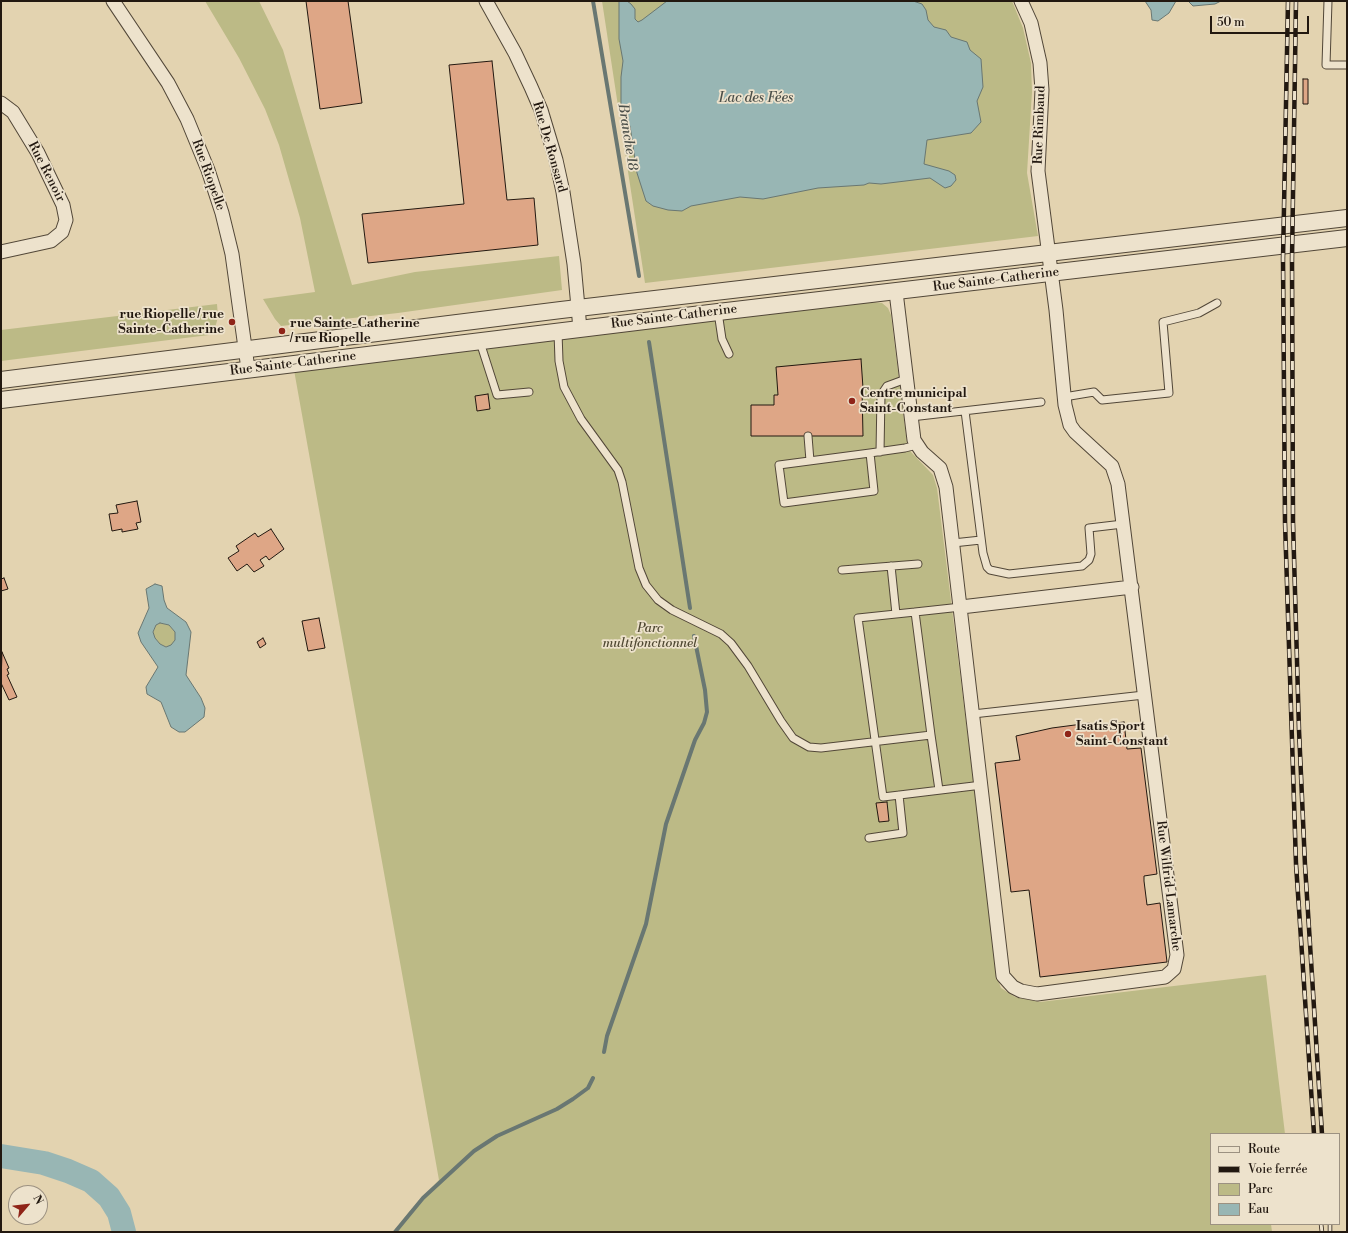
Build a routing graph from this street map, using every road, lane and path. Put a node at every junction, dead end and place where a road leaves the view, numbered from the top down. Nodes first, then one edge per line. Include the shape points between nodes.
1 (113, 1) edge
2 (486, 1) edge
3 (1021, 1) edge
4 (1328, 1) edge
5 (1347, 65) edge
6 (1, 102) edge
7 (1347, 218) edge
8 (1347, 238) edge
9 (1, 252) edge
10 (1048, 252) junction
11 (1051, 273) junction
12 (896, 292) junction
13 (1217, 303) dead end
14 (578, 309) junction
15 (718, 312) junction
16 (580, 328) junction
17 (558, 332) junction
18 (480, 342) junction
19 (246, 350) junction
20 (729, 354) dead end
21 (248, 369) junction
22 (906, 379) junction
23 (1, 380) edge
24 (529, 392) dead end
25 (1064, 397) junction
26 (1, 400) edge
27 (1041, 402) dead end
28 (965, 411) junction
29 (911, 417) junction
30 (808, 436) dead end
31 (917, 445) junction
32 (880, 452) junction
33 (870, 453) junction
34 (810, 461) junction
35 (1124, 524) junction
36 (982, 540) junction
37 (953, 543) junction
38 (918, 564) dead end
39 (891, 566) junction
40 (842, 570) dead end
41 (1132, 587) junction
42 (961, 607) junction
43 (915, 612) junction
44 (896, 614) junction
45 (1144, 695) junction
46 (974, 714) junction
47 (931, 735) junction
48 (875, 742) junction
49 (982, 785) junction
50 (939, 790) junction
51 (899, 795) junction
52 (869, 838) dead end

1 - 19 street, Rue Riopelle via 168,83 187,119 208,170 232,254
2 - 14 street, Rue De Ronsard via 524,73 548,132 563,192
3 - 10 street, Rue Rimbaud via 1031,23 1040,63 1042,90 1038,170
4 - 5 lane via 1326,65
6 - 9 street, Rue Renoir via 13,112 38,153 63,205 66,220 62,232 51,241
7 - 10 street, Rue Sainte-Catherine
8 - 11 street, Rue Sainte-Catherine
10 - 11 street, Rue Wilfrid-Lamarche
10 - 14 street, Rue Sainte-Catherine
11 - 12 street, Rue Sainte-Catherine
11 - 25 street, Rue Wilfrid-Lamarche
12 - 15 street, Rue Sainte-Catherine
12 - 22 street
13 - 25 lane via 1199,313 1163,322 1170,393 1102,400 1094,392
14 - 16 street, Rue De Ronsard
14 - 19 street, Rue Sainte-Catherine
15 - 16 street, Rue Sainte-Catherine
15 - 20 lane via 722,340
16 - 17 street, Rue Sainte-Catherine
17 - 18 street, Rue Sainte-Catherine
17 - 48 lane via 559,361 564,387 581,420 618,470 639,568 646,585 658,600 672,610 721,634 731,643 793,738 808,747 821,748
18 - 21 street, Rue Sainte-Catherine
18 - 24 lane via 497,395
19 - 21 street, Rue Riopelle
19 - 23 street, Rue Sainte-Catherine
21 - 26 street, Rue Sainte-Catherine
22 - 29 street
22 - 32 lane via 887,386 881,395
25 - 35 street, Rue Wilfrid-Lamarche via 1068,420 1075,432 1106,460 1115,472
27 - 28 lane
28 - 29 lane
28 - 36 lane
29 - 31 street
30 - 34 lane
31 - 32 lane
31 - 37 street, Rue Wilfrid-Lamarche via 943,474
32 - 33 lane
33 - 34 lane
33 - 34 lane via 874,491 784,503 780,465
35 - 36 lane via 1089,528 1090,560 1082,566 997,573 990,570 984,560
35 - 41 street, Rue Wilfrid-Lamarche
36 - 37 lane
37 - 42 street, Rue Wilfrid-Lamarche
38 - 39 lane
39 - 40 lane
39 - 44 lane
41 - 42 street
41 - 45 street, Rue Wilfrid-Lamarche
42 - 43 lane
42 - 46 street, Rue Wilfrid-Lamarche
43 - 44 lane
43 - 47 lane
44 - 48 lane via 858,618
45 - 46 lane
45 - 49 street, Rue Wilfrid-Lamarche via 1177,960 1174,969 1165,977 1036,994 1021,991 1006,981 1001,962
46 - 49 street, Rue Wilfrid-Lamarche
47 - 48 lane
47 - 50 lane
48 - 51 lane via 883,797
49 - 50 lane
50 - 51 lane
51 - 52 lane via 903,833

